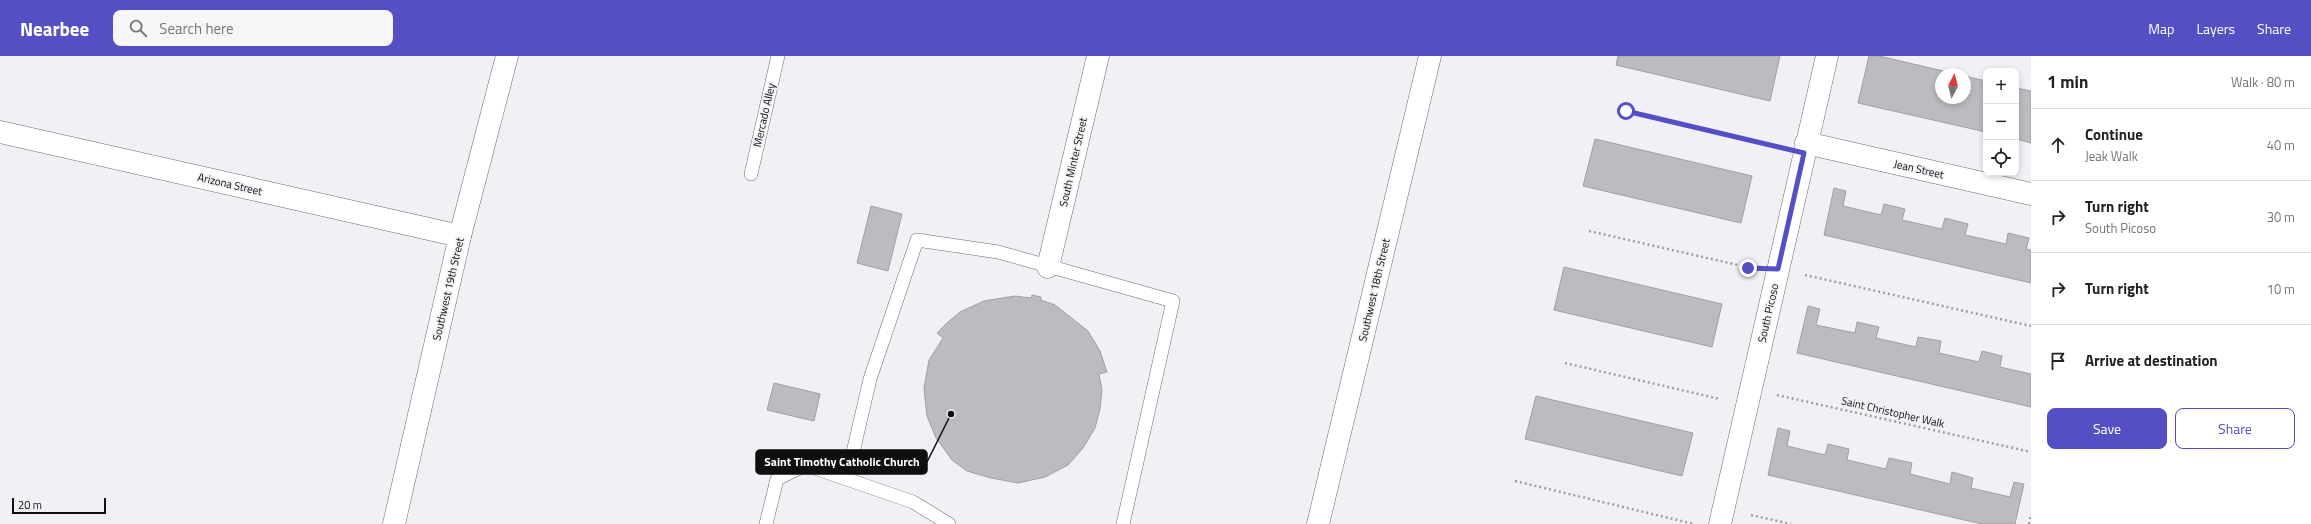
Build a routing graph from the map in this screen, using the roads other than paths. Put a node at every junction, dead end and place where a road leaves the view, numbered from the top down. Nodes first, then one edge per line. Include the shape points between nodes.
1 (507, 56) edge
2 (778, 56) edge
3 (1098, 56) edge
4 (1430, 56) edge
5 (1827, 56) edge
6 (0, 132) edge
7 (1805, 148) junction
8 (751, 174) dead end
9 (2031, 194) edge
10 (460, 236) junction
11 (1048, 267) junction
12 (847, 478) junction
13 (1721, 516) edge
14 (394, 524) edge
15 (766, 524) edge
16 (949, 524) edge
17 (1123, 524) edge
18 (1318, 524) edge

1 - 10 street, Southwest 19th Street
2 - 8 lane, Mercado Alley
3 - 11 street, South Minter Street
4 - 18 street, Southwest 18th Street
5 - 7 street, South Picoso
6 - 10 street, Arizona Street
7 - 9 street, Jean Street
7 - 13 street, South Picoso
10 - 14 street, Southwest 19th Street
11 - 12 lane via 998,252 916,240 870,379
11 - 17 lane via 1173,302
12 - 15 lane via 806,465 777,479
12 - 16 lane via 913,502

